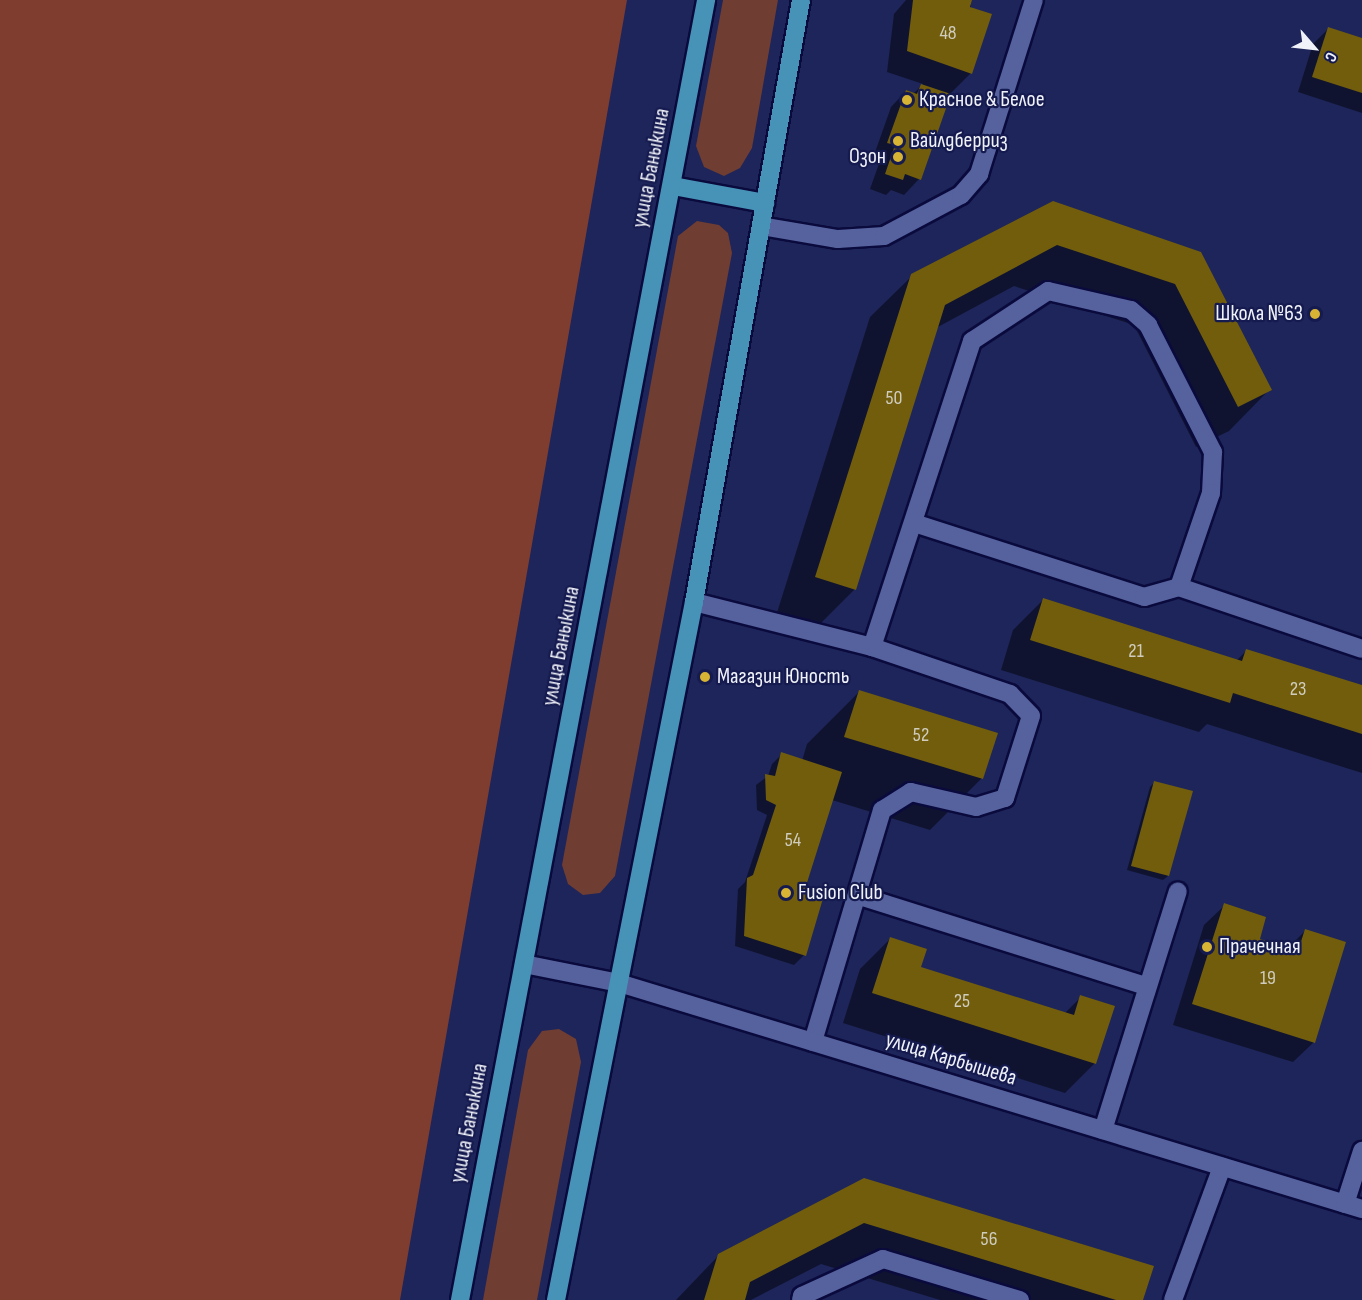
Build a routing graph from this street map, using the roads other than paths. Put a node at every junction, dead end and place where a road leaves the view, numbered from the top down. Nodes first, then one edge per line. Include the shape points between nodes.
1 (706, 0) edge
2 (801, 0) edge
3 (1034, 0) edge
4 (673, 186) junction
5 (765, 203) junction
6 (761, 226) junction
7 (914, 523) junction
8 (1179, 587) junction
9 (694, 602) junction
10 (872, 647) junction
11 (1362, 649) edge
12 (1178, 891) dead end
13 (856, 895) junction
14 (524, 964) junction
15 (619, 983) junction
16 (1145, 986) junction
17 (813, 1042) junction
18 (1103, 1130) junction
19 (1362, 1151) edge
20 (1222, 1167) junction
21 (1354, 1207) edge
22 (460, 1300) edge
23 (556, 1300) edge
24 (801, 1300) edge
25 (1020, 1300) edge
26 (1173, 1300) edge

1 - 4 main road, улица Баныкина
2 - 5 main road
3 - 6 street via 979,174 961,195 884,236 837,239
4 - 5 main road
4 - 14 main road, улица Баныкина
5 - 6 main road
6 - 9 main road
7 - 8 street via 1144,597
7 - 8 street via 972,341 1048,291 1131,310 1148,325 1213,452 1211,493
7 - 10 street
8 - 11 street
9 - 10 street
9 - 15 main road
10 - 13 street via 1010,694 1031,716 1005,798 976,807 911,792 882,810
12 - 16 street
13 - 16 street
13 - 17 street
14 - 15 street, улица Карбышева
14 - 22 main road, улица Баныкина
15 - 17 street, улица Карбышева
15 - 23 main road
16 - 18 street
17 - 18 street, улица Карбышева
18 - 20 street, улица Карбышева
19 - 21 street
20 - 21 street, улица Карбышева
20 - 26 street
24 - 25 street via 802,1296 883,1259

